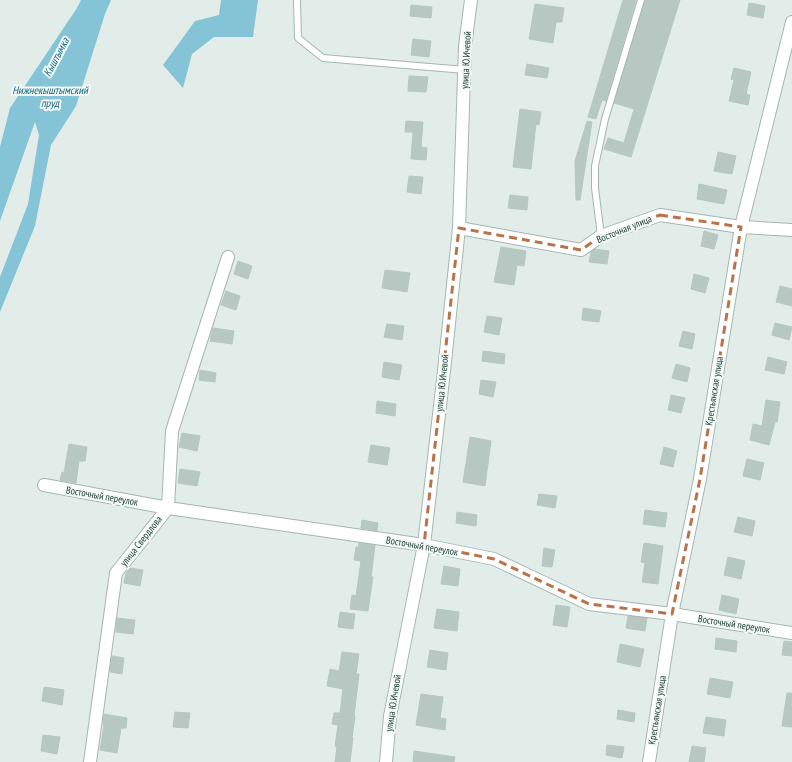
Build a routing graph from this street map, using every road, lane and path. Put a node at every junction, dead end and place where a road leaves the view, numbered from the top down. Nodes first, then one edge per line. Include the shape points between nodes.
1 (297, 0) edge
2 (471, 0) edge
3 (640, 0) edge
4 (792, 22) edge
5 (465, 70) junction
6 (741, 227) junction
7 (459, 228) junction
8 (792, 230) edge
9 (601, 236) junction
10 (228, 257) dead end
11 (44, 485) dead end
12 (168, 508) junction
13 (424, 544) junction
14 (672, 614) junction
15 (792, 633) edge
16 (90, 762) edge
17 (386, 762) edge
18 (649, 762) edge

1 - 5 lane via 298,38 323,58
2 - 5 street, улица Ю.Ичевой via 465,46
3 - 9 lane via 605,119 595,166
4 - 6 street, Крестьянская улица
5 - 7 street, улица Ю.Ичевой
6 - 8 street, Восточная улица
6 - 9 street, Восточная улица via 660,215
6 - 14 street, Крестьянская улица via 700,479
7 - 9 street, Восточная улица via 581,250
7 - 13 street, улица Ю.Ичевой
10 - 12 street, улица Свердлова via 172,431
11 - 12 street, Восточный переулок
12 - 13 street, Восточный переулок
12 - 16 street, улица Свердлова via 116,572
13 - 14 street, Восточный переулок via 494,559 589,604
13 - 17 street, улица Ю.Ичевой via 390,716
14 - 15 street, Восточный переулок
14 - 18 street, Крестьянская улица

